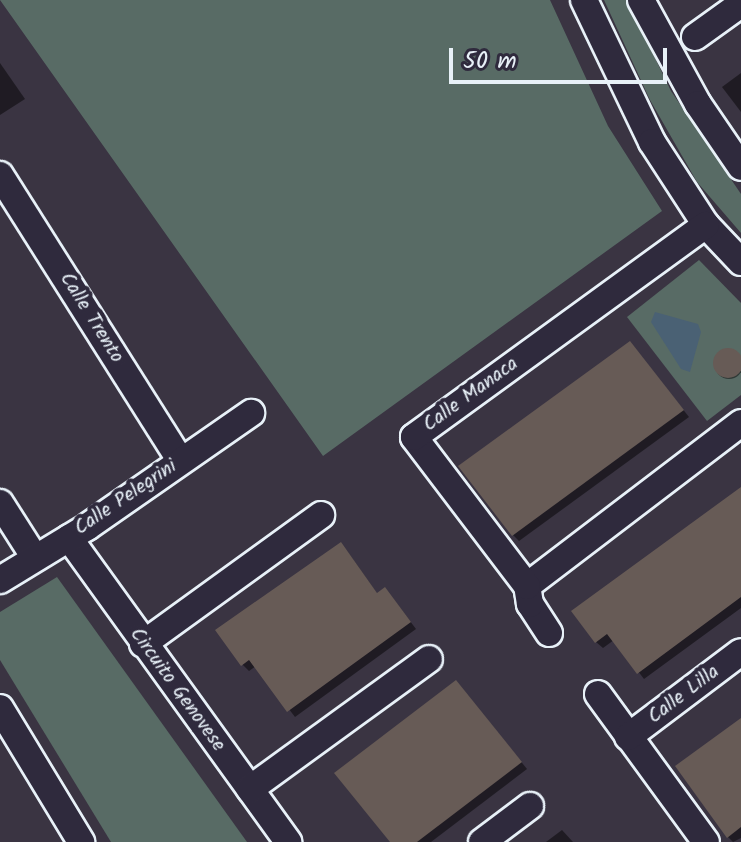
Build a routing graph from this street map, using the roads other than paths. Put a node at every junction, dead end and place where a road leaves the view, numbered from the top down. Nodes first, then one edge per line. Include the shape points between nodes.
1 (584, 0) edge
2 (641, 0) edge
3 (741, 4) edge
4 (695, 37) dead end
5 (741, 167) edge
6 (0, 175) edge
7 (706, 225) junction
8 (741, 262) edge
9 (251, 413) dead end
10 (741, 423) edge
11 (181, 461) junction
12 (0, 503) edge
13 (321, 515) dead end
14 (69, 538) junction
15 (35, 558) junction
16 (0, 580) edge
17 (527, 586) junction
18 (549, 633) dead end
19 (143, 644) junction
20 (741, 652) edge
21 (429, 659) dead end
22 (598, 694) dead end
23 (4, 723) edge
24 (628, 737) junction
25 (250, 789) junction
26 (530, 806) dead end
27 (81, 842) edge
28 (288, 842) edge
29 (482, 842) edge
30 (706, 842) edge

1 - 7 street via 652,142
2 - 5 street via 698,104
3 - 4 street
6 - 11 street, Calle Trento
7 - 8 street
7 - 17 street, Calle Manaca via 414,437
9 - 11 street, Calle Pelegrini
10 - 17 street
11 - 14 street, Calle Pelegrini
12 - 15 street
13 - 19 street
14 - 15 street, Calle Pelegrini
14 - 19 street, Circuito Genovese
15 - 16 street, Calle Pelegrini
17 - 18 street, Calle Manaca via 530,604
19 - 25 street, Circuito Genovese
20 - 24 street, Calle Lilla
21 - 25 street
22 - 24 street, Calle Lilla
23 - 27 street
24 - 30 street, Calle Lilla
25 - 28 street, Circuito Genovese
26 - 29 street

